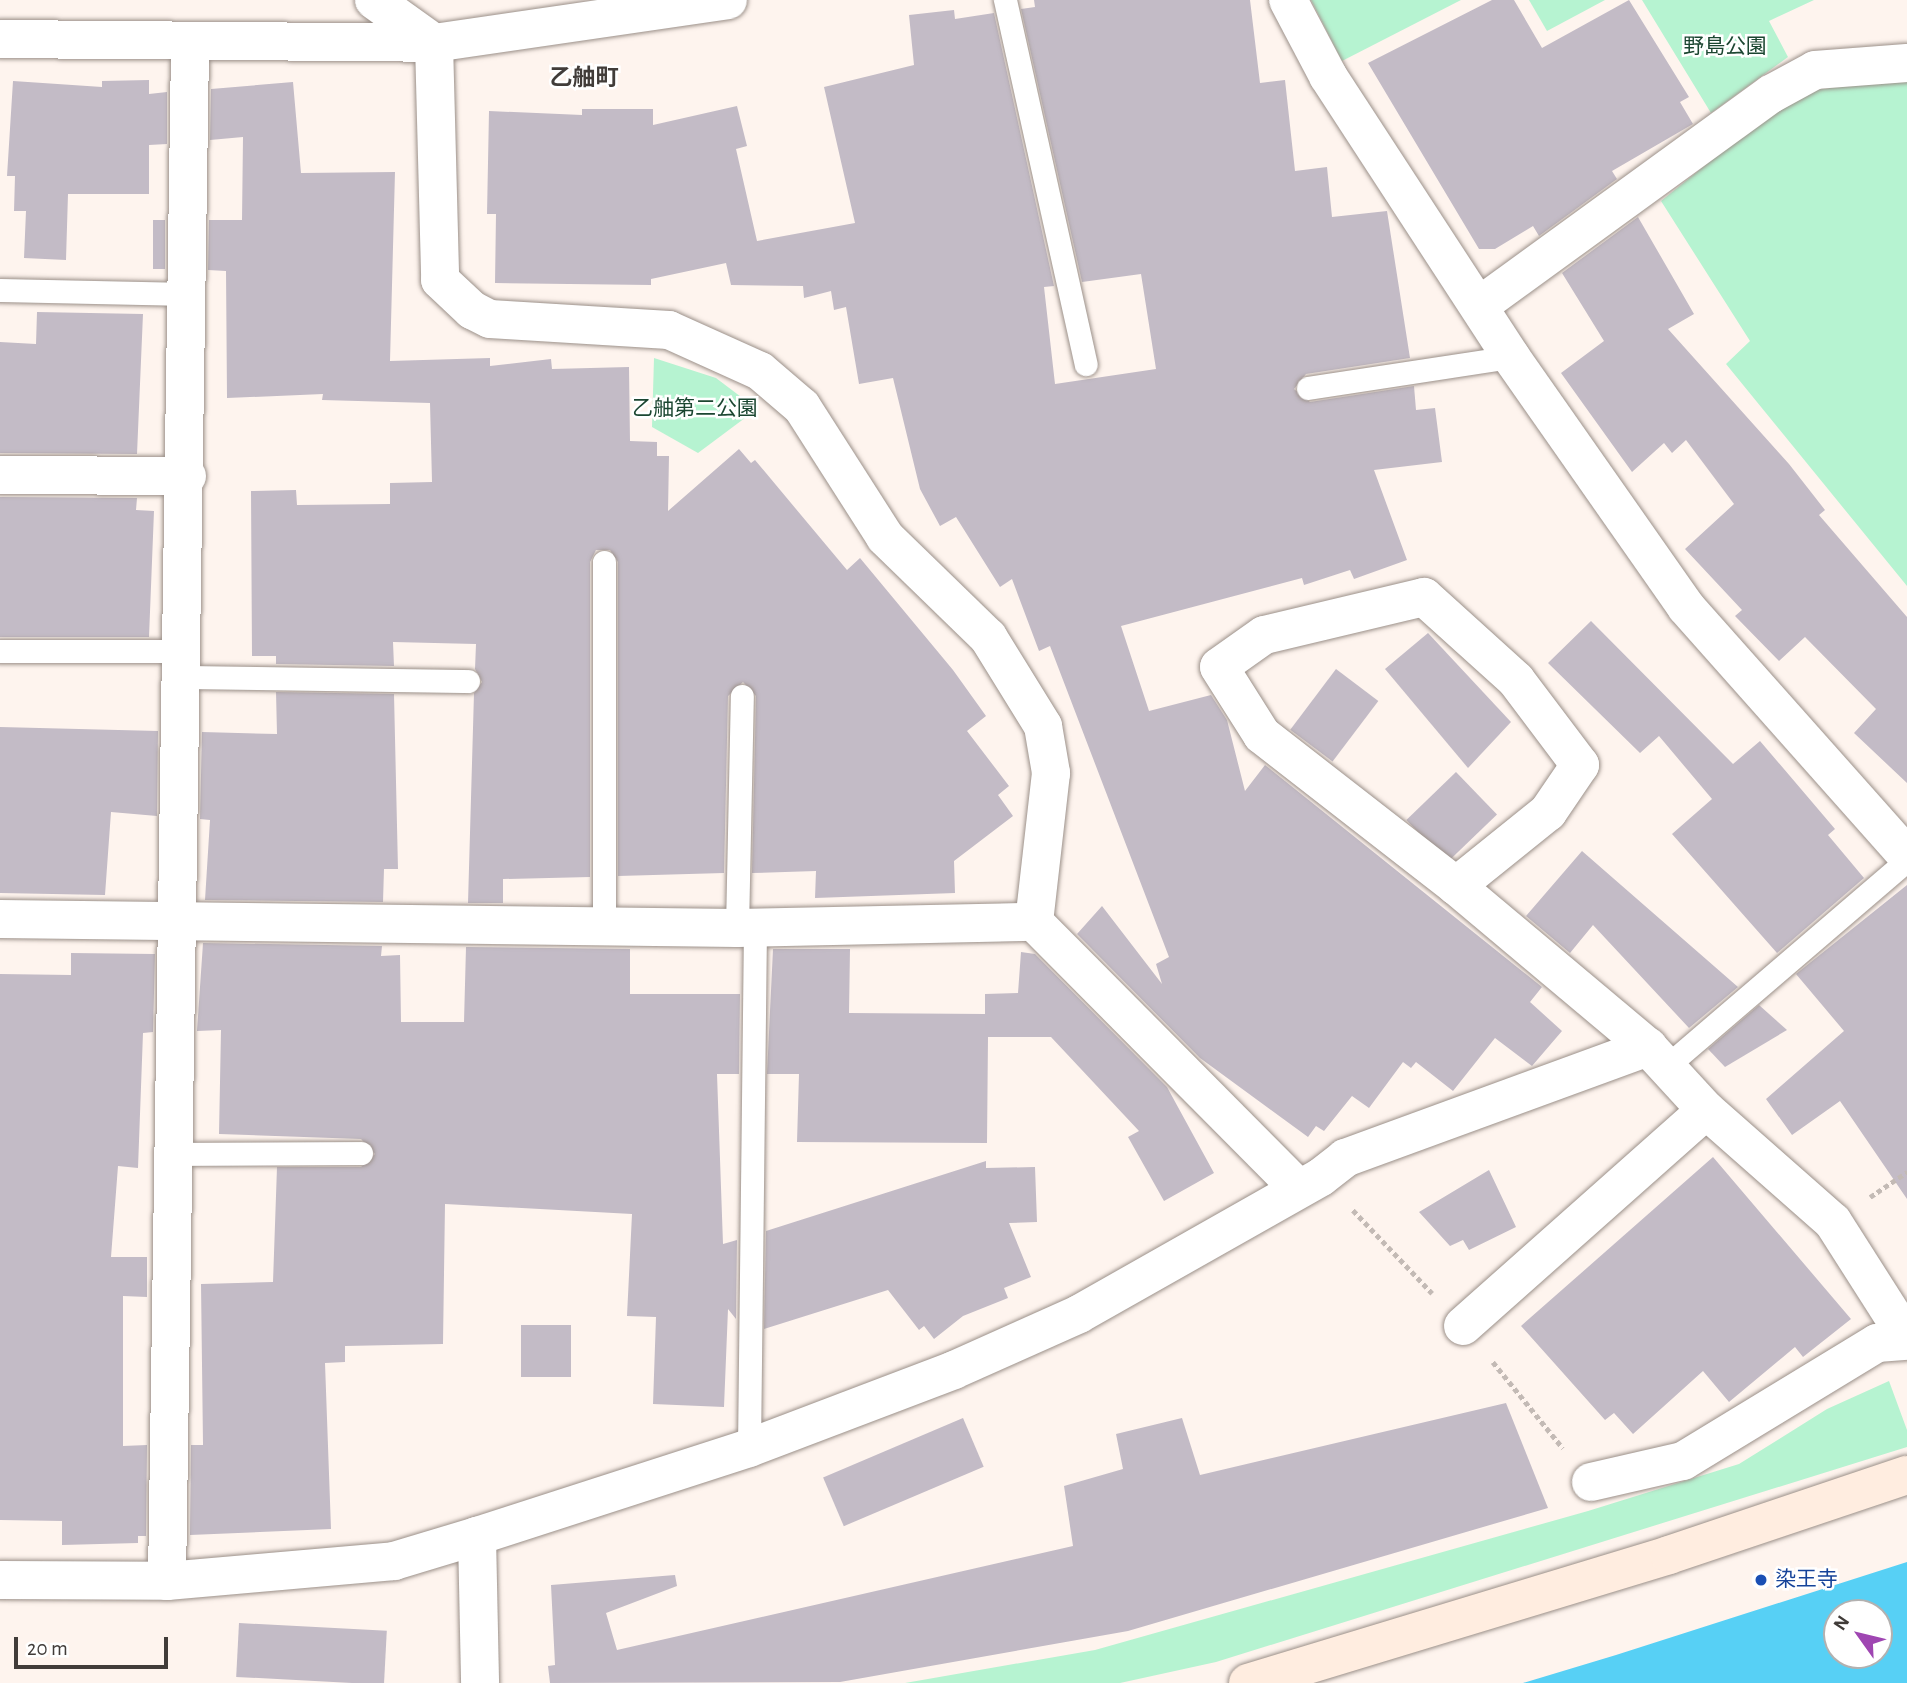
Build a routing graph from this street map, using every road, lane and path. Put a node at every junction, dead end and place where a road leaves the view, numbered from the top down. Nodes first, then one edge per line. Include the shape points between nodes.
1 (374, 0) edge
2 (1005, 0) edge
3 (1288, 0) edge
4 (715, 1) edge
5 (0, 39) edge
6 (434, 43) junction
7 (190, 44) junction
8 (1907, 62) edge
9 (0, 290) edge
10 (190, 294) junction
11 (1479, 306) junction
12 (1511, 357) junction
13 (1086, 364) dead end
14 (1308, 388) dead end
15 (0, 475) edge
16 (187, 476) junction
17 (604, 562) dead end
18 (0, 651) edge
19 (182, 664) junction
20 (468, 681) dead end
21 (741, 696) dead end
22 (1907, 858) edge
23 (1456, 886) junction
24 (0, 919) edge
25 (178, 920) junction
26 (1034, 922) junction
27 (604, 923) junction
28 (746, 928) junction
29 (1658, 1056) junction
30 (1706, 1110) junction
31 (361, 1153) dead end
32 (174, 1154) junction
33 (1298, 1188) junction
34 (1463, 1326) dead end
35 (1907, 1340) edge
36 (749, 1448) junction
37 (1907, 1475) edge
38 (1591, 1482) dead end
39 (477, 1536) junction
40 (0, 1580) edge
41 (167, 1581) junction
42 (480, 1683) edge
43 (1248, 1683) edge

1 - 6 street
2 - 13 lane
3 - 11 street via 1328,76
4 - 6 street
5 - 7 street
6 - 7 street
6 - 26 street via 440,280 472,310 490,319 669,330 760,371 802,407 885,537 988,637 1043,726 1051,773
7 - 10 street
8 - 11 street via 1815,70 1771,94
9 - 10 lane
10 - 16 street
11 - 12 street
12 - 14 lane
12 - 22 street via 1686,607
15 - 16 street
16 - 19 street
17 - 27 lane
18 - 19 lane
19 - 20 lane
19 - 25 street
21 - 28 lane
22 - 29 lane
23 - 23 street via 1262,735 1219,667 1264,635 1424,597 1516,680 1580,765 1548,812
23 - 29 street
24 - 25 street
25 - 27 street
25 - 32 street
26 - 28 street
26 - 33 street
27 - 28 street
28 - 36 lane
29 - 30 street
29 - 33 street via 1345,1158
30 - 34 street
30 - 35 street via 1833,1222
31 - 32 lane
32 - 41 street
33 - 36 street via 1079,1314 954,1370
35 - 38 street via 1877,1343 1684,1461
36 - 39 street
37 - 43 street via 1669,1555
39 - 41 street via 394,1561
39 - 42 street
40 - 41 street

